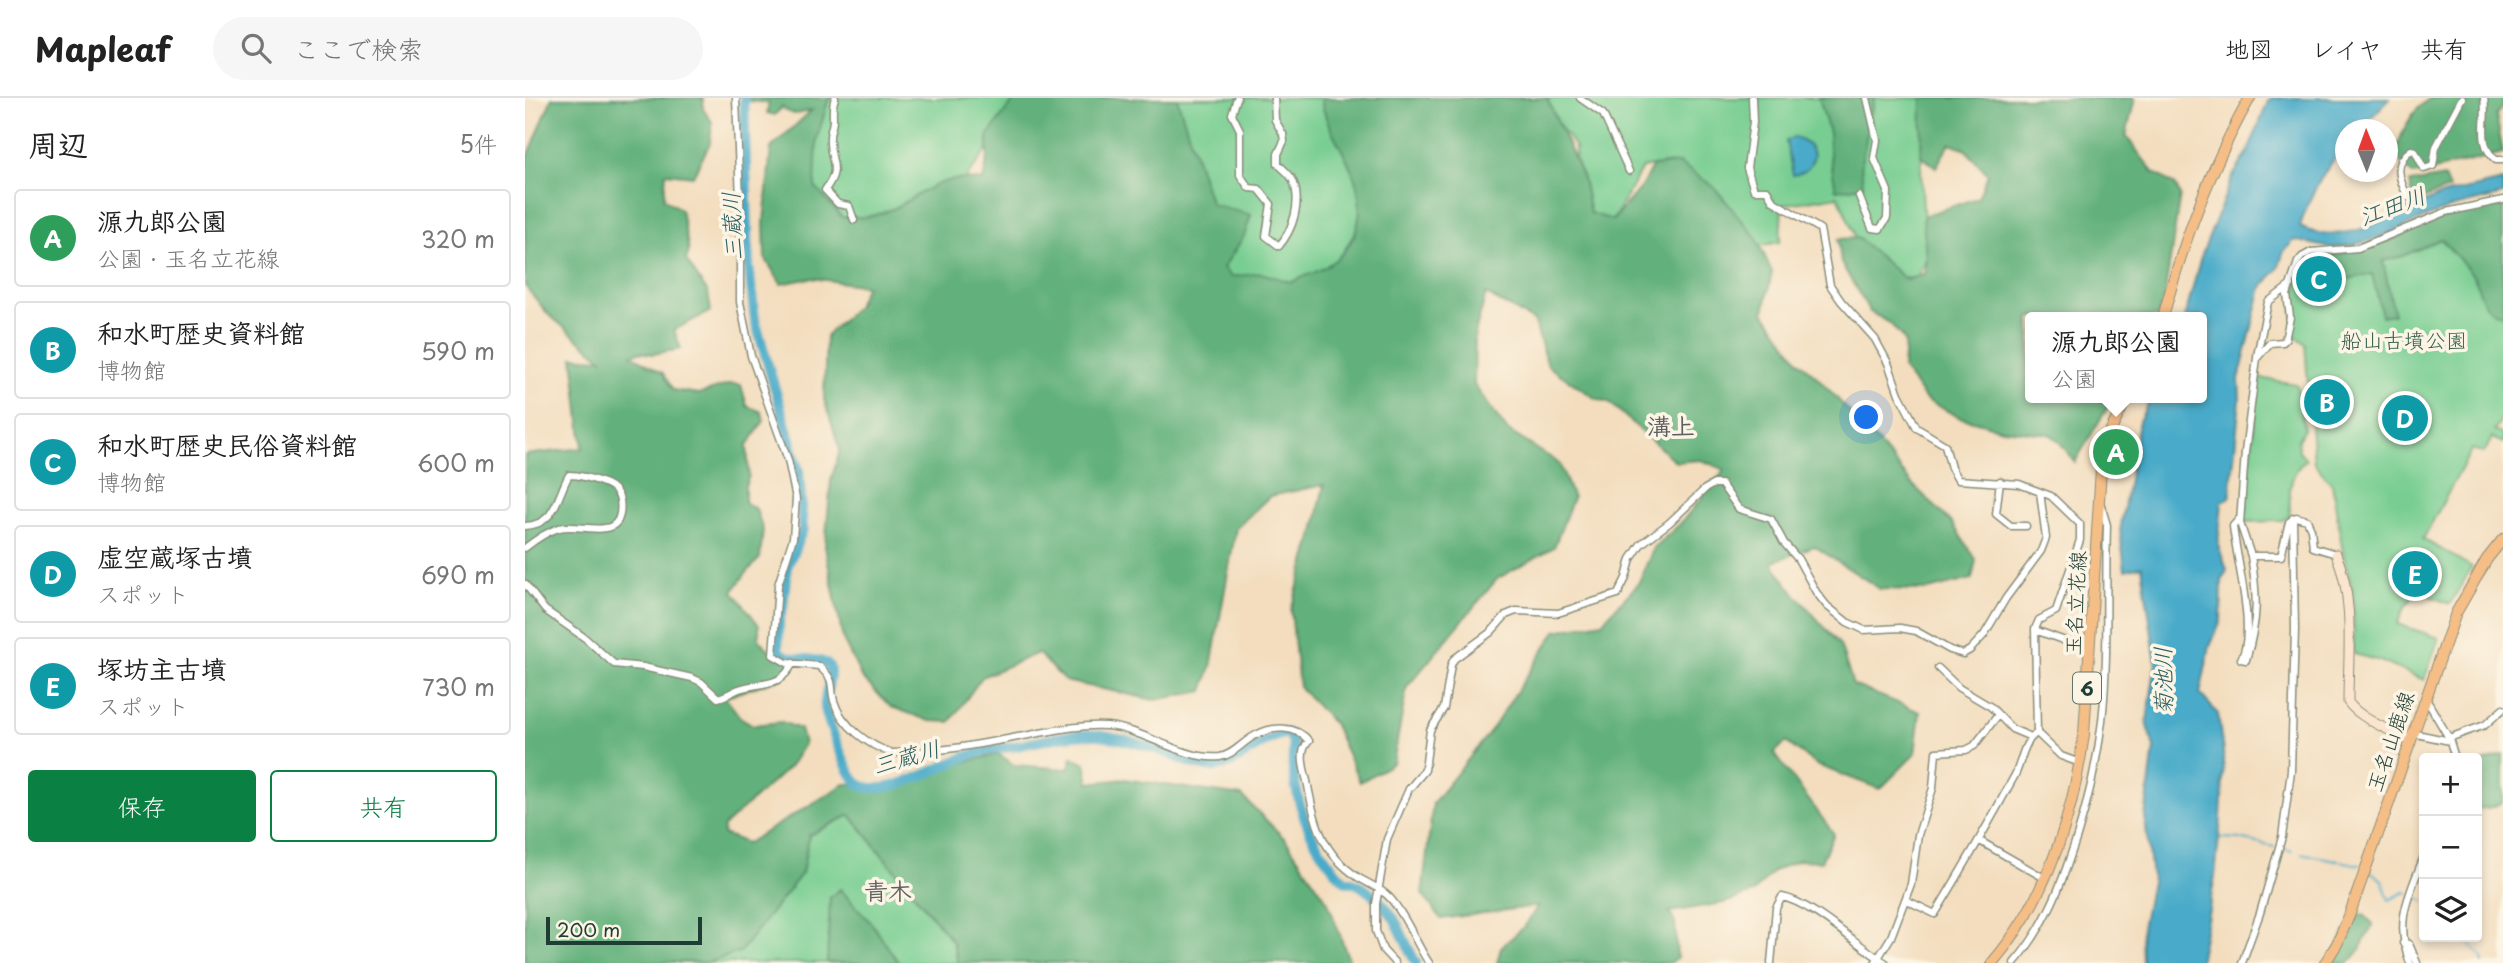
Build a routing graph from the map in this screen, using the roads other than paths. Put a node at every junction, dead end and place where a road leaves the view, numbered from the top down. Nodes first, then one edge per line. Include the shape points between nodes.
1 (736, 98) edge
2 (835, 98) edge
3 (1237, 98) edge
4 (1274, 98) edge
5 (1580, 98) edge
6 (1752, 98) edge
7 (1867, 98) edge
8 (2250, 98) edge
9 (2462, 98) edge
10 (2484, 98) edge
11 (2503, 160) edge
12 (1629, 171) dead end
13 (1859, 195) dead end
14 (2408, 197) dead end
15 (2503, 200) edge
16 (854, 220) dead end
17 (2291, 285) junction
18 (2164, 312) edge
19 (2257, 358) junction
20 (2124, 403) edge
21 (2000, 481) junction
22 (2040, 492) junction
23 (2099, 498) junction
24 (2241, 518) junction
25 (2293, 518) junction
26 (525, 526) edge
27 (2026, 526) dead end
28 (2503, 539) edge
29 (525, 548) edge
30 (2336, 554) joint
31 (2251, 556) junction
32 (2068, 575) junction
33 (525, 584) edge
34 (2094, 586) junction
35 (2035, 631) junction
36 (2090, 650) junction
37 (793, 663) junction
38 (1938, 668) dead end
39 (2425, 697) junction
40 (2503, 709) edge
41 (1998, 715) junction
42 (2034, 735) junction
43 (2411, 736) junction
44 (2450, 739) junction
45 (2454, 753) edge
46 (2080, 763) junction
47 (1980, 841) junction
48 (2419, 869) edge
49 (2046, 879) junction
50 (1377, 896) junction
51 (1906, 900) junction
52 (2403, 943) junction
53 (1876, 960) edge
54 (1395, 963) edge
55 (1429, 963) edge
56 (1771, 963) edge
57 (1886, 963) edge
58 (1992, 963) edge
59 (2014, 963) edge
60 (2242, 963) edge
61 (2325, 963) edge
62 (2410, 963) edge
63 (2417, 963) edge

1 - 37 street via 740,302 751,356 788,460 796,499 793,538 778,585 772,649 782,662
2 - 16 street via 830,138 836,167 825,190 838,204 849,206
3 - 4 street via 1232,114 1240,130 1240,175 1271,204 1266,236 1279,246 1289,235 1297,203 1293,179 1278,164 1284,141 1275,120
5 - 12 street via 1603,114
6 - 21 street via 1747,168 1754,190 1767,190 1773,201 1821,229 1830,285 1875,339 1917,428 1945,445 1956,478
7 - 13 street via 1877,140 1874,158 1888,191 1887,218 1879,229 1872,228
8 - 18 main road via 2214,170
9 - 14 street via 2436,147 2433,166 2424,169 2411,150 2400,160
10 - 11 street via 2483,135 2491,156
15 - 17 street via 2446,212 2358,248 2307,254 2298,262
17 - 19 street via 2268,302
17 - 19 street via 2285,340 2270,343
19 - 24 street
20 - 23 main road, 玉名立花線 / 6 via 2105,449
21 - 22 street
21 - 27 street via 1996,514 2011,526
22 - 32 street via 2051,496 2080,524 2080,540
22 - 50 street via 2046,538 2041,551 1984,635 1963,654 1916,631 1864,630 1847,622 1827,606 1771,519 1739,509 1721,484 1714,484 1634,552 1618,594 1558,613 1516,611 1454,659 1444,708 1430,730 1425,770 1409,789 1387,839
23 - 34 main road, 玉名立花線 / 6
23 - 59 street via 2107,525 2105,664 2093,772 2083,822 2058,890 2038,931
24 - 31 street
24 - 31 street via 2233,526 2247,634 2241,659 2246,660 2257,617
25 - 30 street via 2302,517 2310,524 2313,547
25 - 31 street via 2281,556
25 - 60 street via 2291,771 2281,837
26 - 29 street via 554,512 569,475 596,480 619,495 621,511 613,526 562,527
28 - 39 main road, 玉名山鹿線 via 2456,613
30 - 43 street via 2348,598 2348,702 2382,727
32 - 34 street
32 - 35 street via 2056,611 2039,620
33 - 37 street via 545,610 614,664 692,678 718,698 775,682
34 - 36 main road, 玉名立花線 / 6
35 - 36 street
35 - 42 street
36 - 46 main road, 玉名立花線 / 6
37 - 50 street via 819,666 833,683 834,702 851,729 892,754 1107,726 1190,753 1222,757 1256,735 1274,729 1293,730 1309,741 1302,752 1305,774 1314,818 1327,848
38 - 41 street
39 - 43 main road, 玉名山鹿線
39 - 44 street
40 - 44 street via 2485,725
41 - 42 street via 2013,730
41 - 51 street via 1974,746 1936,752 1930,801 1918,835
42 - 46 street via 2061,756
42 - 47 street
43 - 44 street
43 - 61 main road, 玉名山鹿線 via 2349,916
44 - 45 street
46 - 49 main road, 玉名立花線 / 6
47 - 49 street
47 - 51 street via 1934,914
48 - 52 street via 2402,917
49 - 58 main road, 玉名立花線 / 6 via 2028,914
50 - 54 street via 1378,940
50 - 55 street via 1389,897 1401,912
51 - 53 street
52 - 62 street
52 - 63 street via 2409,944
53 - 56 street via 1860,943 1782,897 1776,908
53 - 57 street

